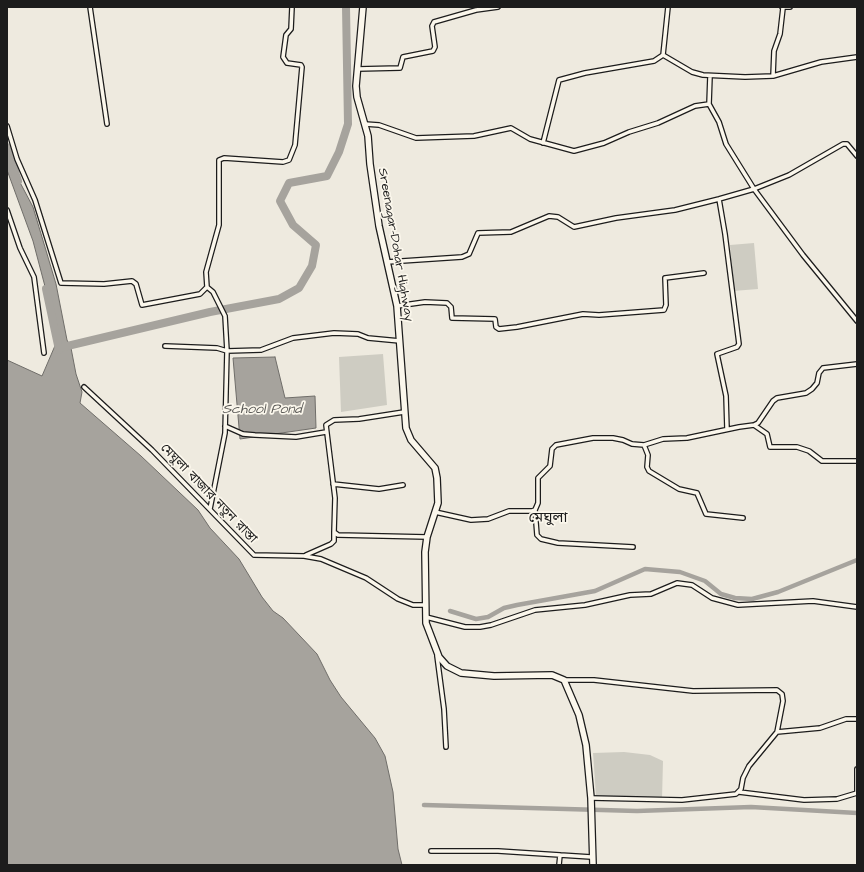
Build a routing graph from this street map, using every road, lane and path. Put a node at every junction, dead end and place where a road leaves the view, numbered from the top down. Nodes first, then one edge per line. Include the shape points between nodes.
1 (90, 7) edge
2 (292, 7) edge
3 (363, 7) edge
4 (498, 7) edge
5 (668, 7) edge
6 (782, 7) edge
7 (790, 7) edge
8 (664, 55) junction
9 (857, 57) edge
10 (357, 69) junction
11 (710, 76) junction
12 (773, 76) junction
13 (709, 104) junction
14 (107, 124) dead end
15 (365, 124) junction
16 (7, 126) edge
17 (543, 143) junction
18 (857, 156) edge
19 (754, 189) junction
20 (719, 199) junction
21 (7, 210) edge
22 (387, 262) junction
23 (704, 273) dead end
24 (207, 287) junction
25 (397, 306) junction
26 (857, 320) edge
27 (400, 341) junction
28 (165, 346) dead end
29 (227, 351) junction
30 (44, 354) dead end
31 (857, 364) edge
32 (84, 387) dead end
33 (404, 412) junction
34 (754, 425) junction
35 (225, 426) junction
36 (727, 429) junction
37 (326, 432) junction
38 (644, 445) junction
39 (857, 461) edge
40 (333, 484) junction
41 (403, 485) dead end
42 (210, 509) junction
43 (535, 510) junction
44 (435, 512) junction
45 (743, 518) dead end
46 (334, 532) junction
47 (426, 537) junction
48 (633, 547) dead end
49 (304, 556) junction
50 (425, 605) junction
51 (857, 607) edge
52 (426, 617) junction
53 (437, 651) junction
54 (564, 680) junction
55 (857, 718) edge
56 (777, 732) junction
57 (446, 747) dead end
58 (857, 769) edge
59 (739, 792) junction
60 (857, 794) edge
61 (591, 800) junction
62 (432, 851) dead end
63 (560, 856) junction
64 (591, 857) junction
65 (559, 865) edge
66 (593, 865) edge

1 - 14 street
2 - 24 street via 291,29 286,35 283,57 287,63 302,67 295,145 289,160 282,162 224,158 219,160 219,225 206,272
3 - 10 main road, Sreenagar-Dohar Highway
4 - 10 street via 476,10 434,22 434,51 403,57 400,68
5 - 8 street
6 - 7 street
6 - 12 street via 780,34 774,51
8 - 11 street via 692,72
8 - 17 street via 654,61 561,78 554,95
9 - 12 street via 821,62
10 - 15 main road, Sreenagar-Dohar Highway via 357,97
11 - 12 street
11 - 13 street
13 - 17 street via 695,106 604,144 574,151
13 - 19 street via 719,122 726,144
15 - 17 street via 379,125 416,138 474,136 511,128
15 - 22 main road, Sreenagar-Dohar Highway via 379,226
16 - 24 street via 61,283 104,284 132,281 136,284 142,305 200,294
18 - 19 street via 847,144 839,145 789,175
19 - 20 street
19 - 26 street via 803,255
20 - 22 street via 675,210 574,227 558,217 548,216 511,232 478,233 469,254 462,257
20 - 36 street via 739,344 717,354 726,396
21 - 30 street via 20,248 34,277
22 - 25 main road, Sreenagar-Dohar Highway
23 - 25 street via 666,278 664,310 583,314 517,327 496,327 495,319 452,318 451,307 447,303 425,302
24 - 29 street via 213,292 225,316
25 - 27 main road, Sreenagar-Dohar Highway
27 - 29 street via 334,333 293,338 261,350
27 - 33 main road, Sreenagar-Dohar Highway
28 - 29 street via 217,348
29 - 35 street
31 - 34 street via 824,368 819,373 817,383 806,393 777,398
32 - 42 street, মেঘুলা বাজার নতুন রাস্তা
33 - 37 street via 334,420 326,425
33 - 44 main road, Sreenagar-Dohar Highway via 411,440 435,468 438,489
34 - 36 street
34 - 39 street via 768,434 770,447 797,447 809,451 822,461
35 - 37 street via 243,434 255,435 296,437
35 - 42 street
36 - 38 street via 687,438 663,439
37 - 40 street
38 - 43 street via 613,438 593,438 553,446 550,466 538,478 538,503
38 - 45 street via 648,455 648,471 679,489 697,493 705,512
40 - 41 street via 379,489
40 - 46 street
42 - 49 street, মেঘুলা বাজার নতুন রাস্তা via 254,555
43 - 44 street via 509,511 488,519 471,520
43 - 48 street via 537,535 541,540
44 - 47 main road, Sreenagar-Dohar Highway
46 - 47 street via 338,535
46 - 49 street via 334,541 331,544
47 - 50 main road, Sreenagar-Dohar Highway
49 - 50 street, মেঘুলা বাজার নতুন রাস্তা via 331,562 366,578 398,599 413,605
50 - 52 main road, Sreenagar-Dohar Highway
51 - 52 street via 813,601 738,605 712,598 692,585 678,583 651,594 535,610 480,627 465,627
52 - 53 main road, Sreenagar-Dohar Highway
53 - 54 main road, Sreenagar-Dohar Highway via 447,666 461,673 494,676 552,675
53 - 57 street
54 - 56 street via 601,681 693,691 777,690 782,694 783,701
54 - 61 main road via 579,715 586,745
55 - 56 street via 820,728
56 - 59 street via 749,766
58 - 60 street
59 - 60 street via 804,800 838,799
59 - 61 street via 682,800
61 - 64 main road
62 - 63 street via 498,851
63 - 64 street
63 - 65 street
64 - 66 main road

